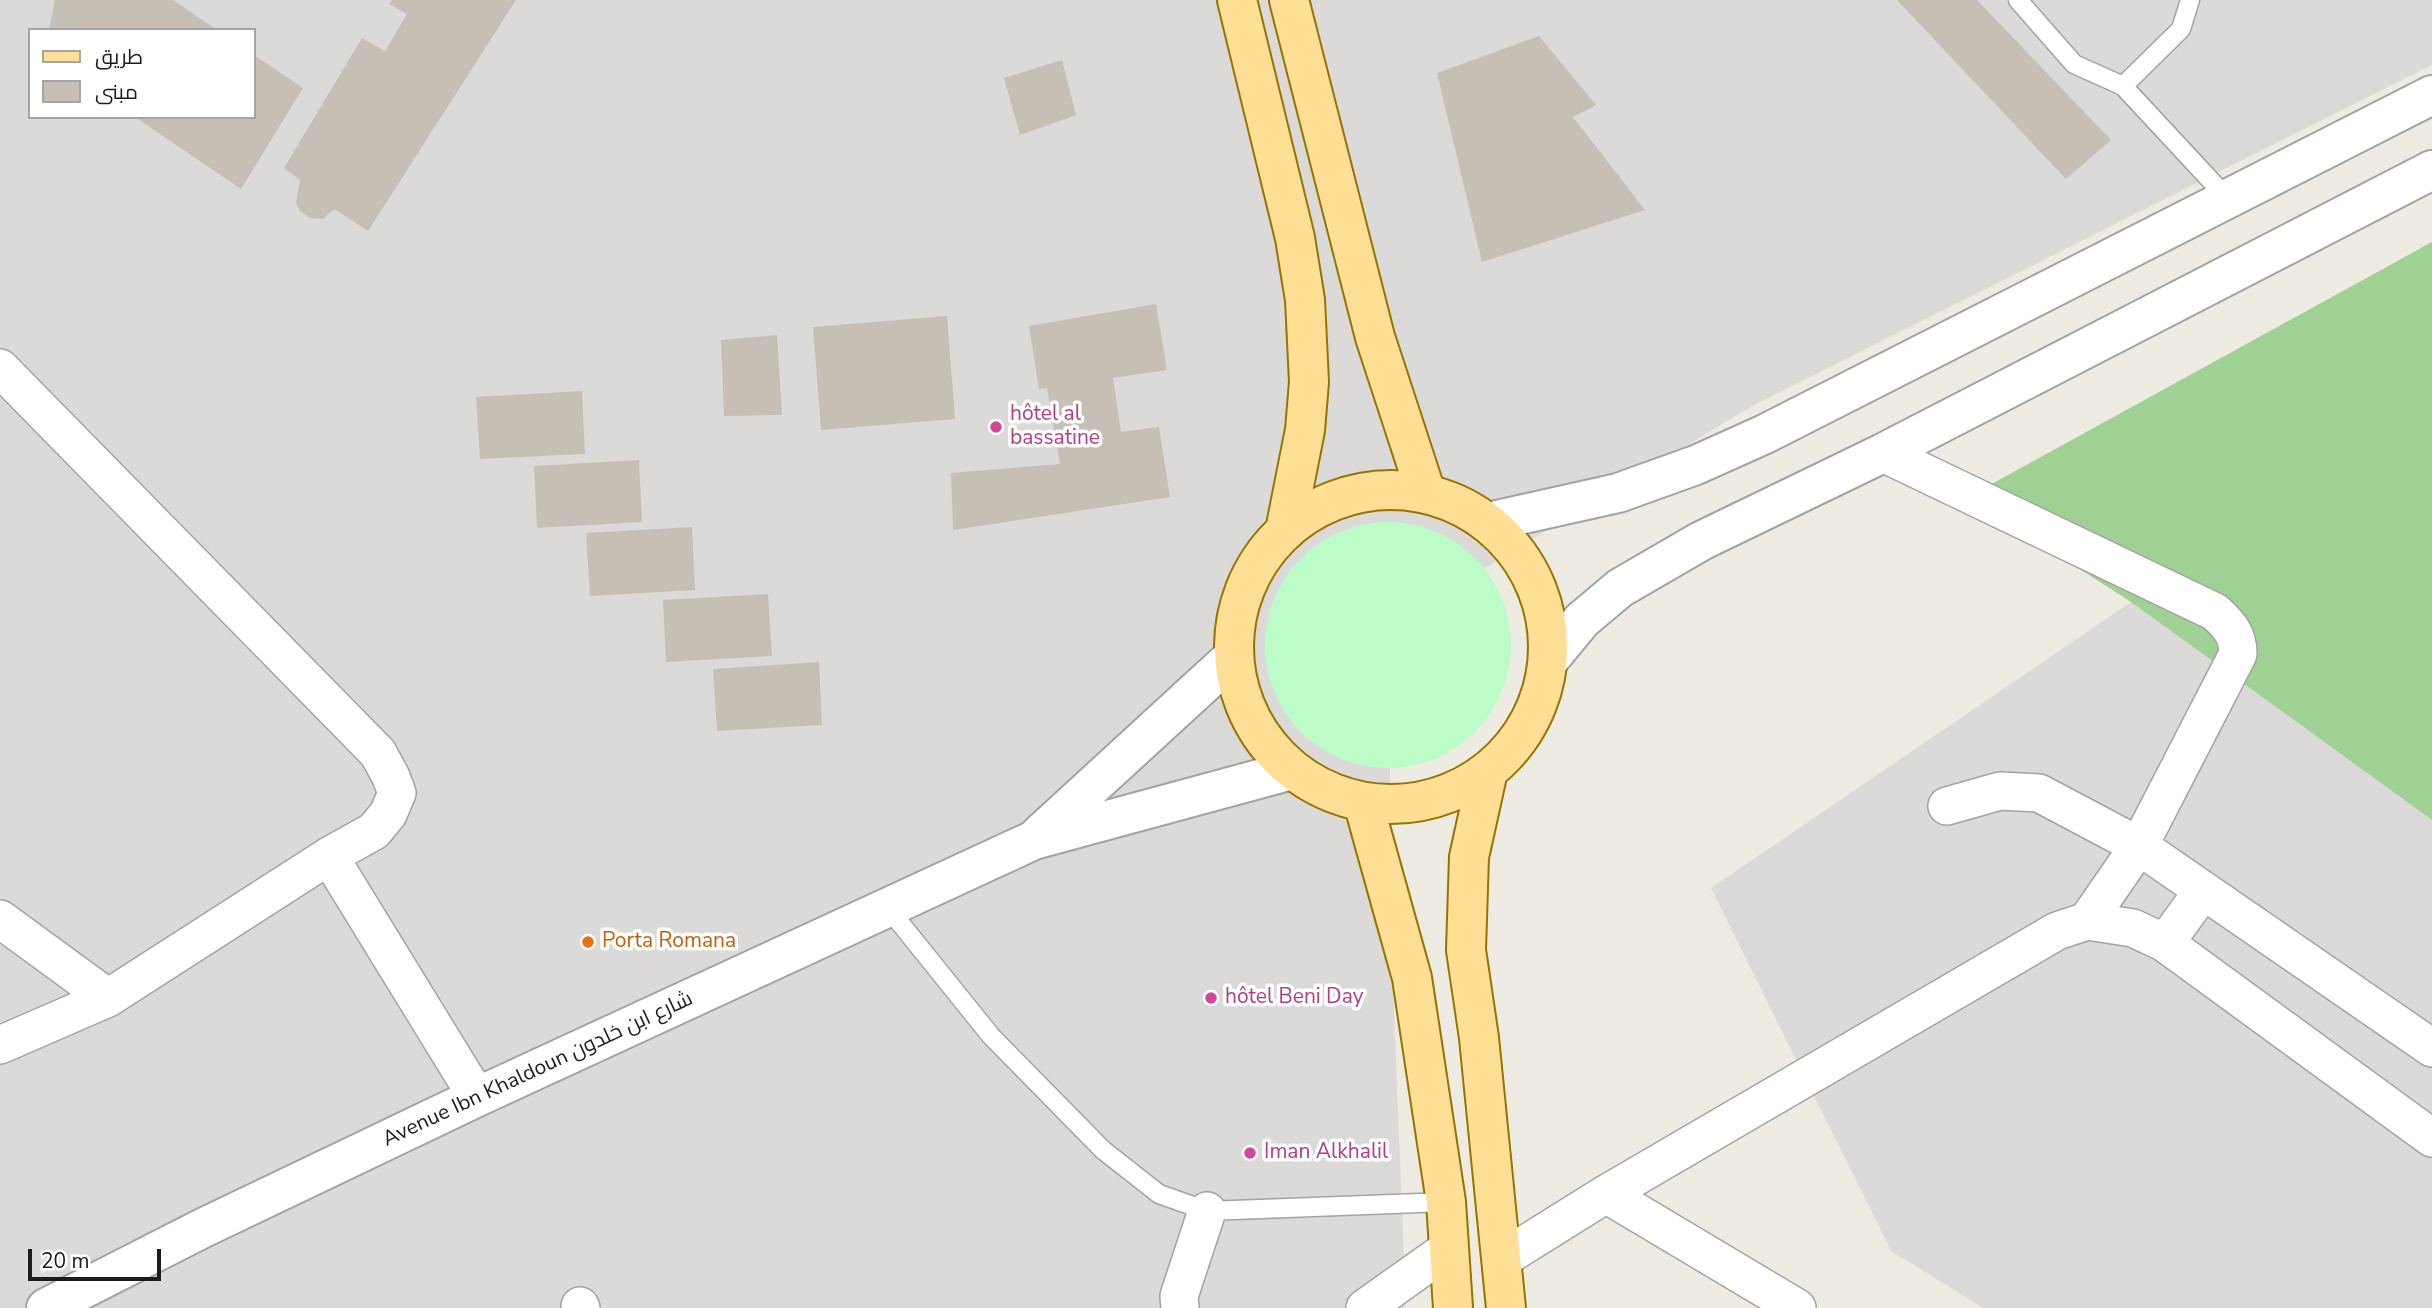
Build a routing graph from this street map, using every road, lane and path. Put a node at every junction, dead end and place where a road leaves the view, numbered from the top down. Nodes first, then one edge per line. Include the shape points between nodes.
1 (1237, 0) edge
2 (1289, 0) edge
3 (2018, 0) edge
4 (2190, 0) edge
5 (2123, 86) junction
6 (2432, 95) edge
7 (2432, 170) edge
8 (2227, 198) junction
9 (0, 368) edge
10 (1883, 453) junction
11 (1426, 493) junction
12 (1488, 522) junction
13 (1285, 531) junction
14 (1233, 657) junction
15 (1548, 661) junction
16 (1292, 771) junction
17 (1488, 771) junction
18 (1363, 802) junction
19 (1947, 806) dead end
20 (1034, 840) junction
21 (2139, 846) junction
22 (329, 856) junction
23 (2203, 891) junction
24 (888, 908) junction
25 (0, 919) edge
26 (2087, 921) junction
27 (2165, 943) junction
28 (108, 998) junction
29 (0, 1045) edge
30 (2432, 1048) edge
31 (477, 1097) junction
32 (2432, 1138) edge
33 (1606, 1194) junction
34 (1446, 1202) junction
35 (1207, 1211) junction
36 (1448, 1249) junction
37 (1502, 1259) junction
38 (46, 1308) edge
39 (1180, 1308) edge
40 (1365, 1308) edge
41 (1452, 1308) edge
42 (1506, 1308) edge
43 (1797, 1308) edge

1 - 13 main road via 1296,238 1305,300 1309,382 1305,430
2 - 11 main road via 1375,337
3 - 5 lane via 2074,64
4 - 5 lane via 2181,29
5 - 8 lane
6 - 8 street
7 - 10 street
8 - 12 street via 1696,465 1618,493
9 - 22 street via 379,753 397,793 388,814 374,831
10 - 15 street via 1702,541 1620,588 1582,620
10 - 21 street via 2215,612 2233,629 2238,654
11 - 12 main road via 1458,504
11 - 13 main road via 1366,492 1310,512
12 - 15 main road via 1524,561 1544,609
13 - 14 main road via 1255,567 1238,610
14 - 16 main road via 1242,700 1262,738
14 - 20 street
15 - 17 main road via 1539,703 1518,740
16 - 18 main road via 1326,791
16 - 20 street
17 - 18 main road via 1429,800
17 - 37 main road via 1469,857 1466,950
18 - 34 main road via 1412,978
19 - 21 street via 2000,791 2039,793
20 - 24 street, Avenue Ibn Khaldoun شارع ابن خلدون
21 - 23 street
21 - 26 street
22 - 28 street
22 - 31 street
23 - 27 street
23 - 30 street
24 - 31 street, Avenue Ibn Khaldoun شارع ابن خلدون
24 - 35 lane via 991,1036 1102,1150 1159,1195
25 - 28 street
26 - 27 street via 2133,928
26 - 33 street via 2057,931
27 - 32 street
28 - 29 street
31 - 38 street, Avenue Ibn Khaldoun شارع ابن خلدون
33 - 37 street
33 - 43 street
34 - 35 lane
34 - 36 main road
35 - 39 street via 1179,1296
36 - 40 street
36 - 41 main road
37 - 42 main road

